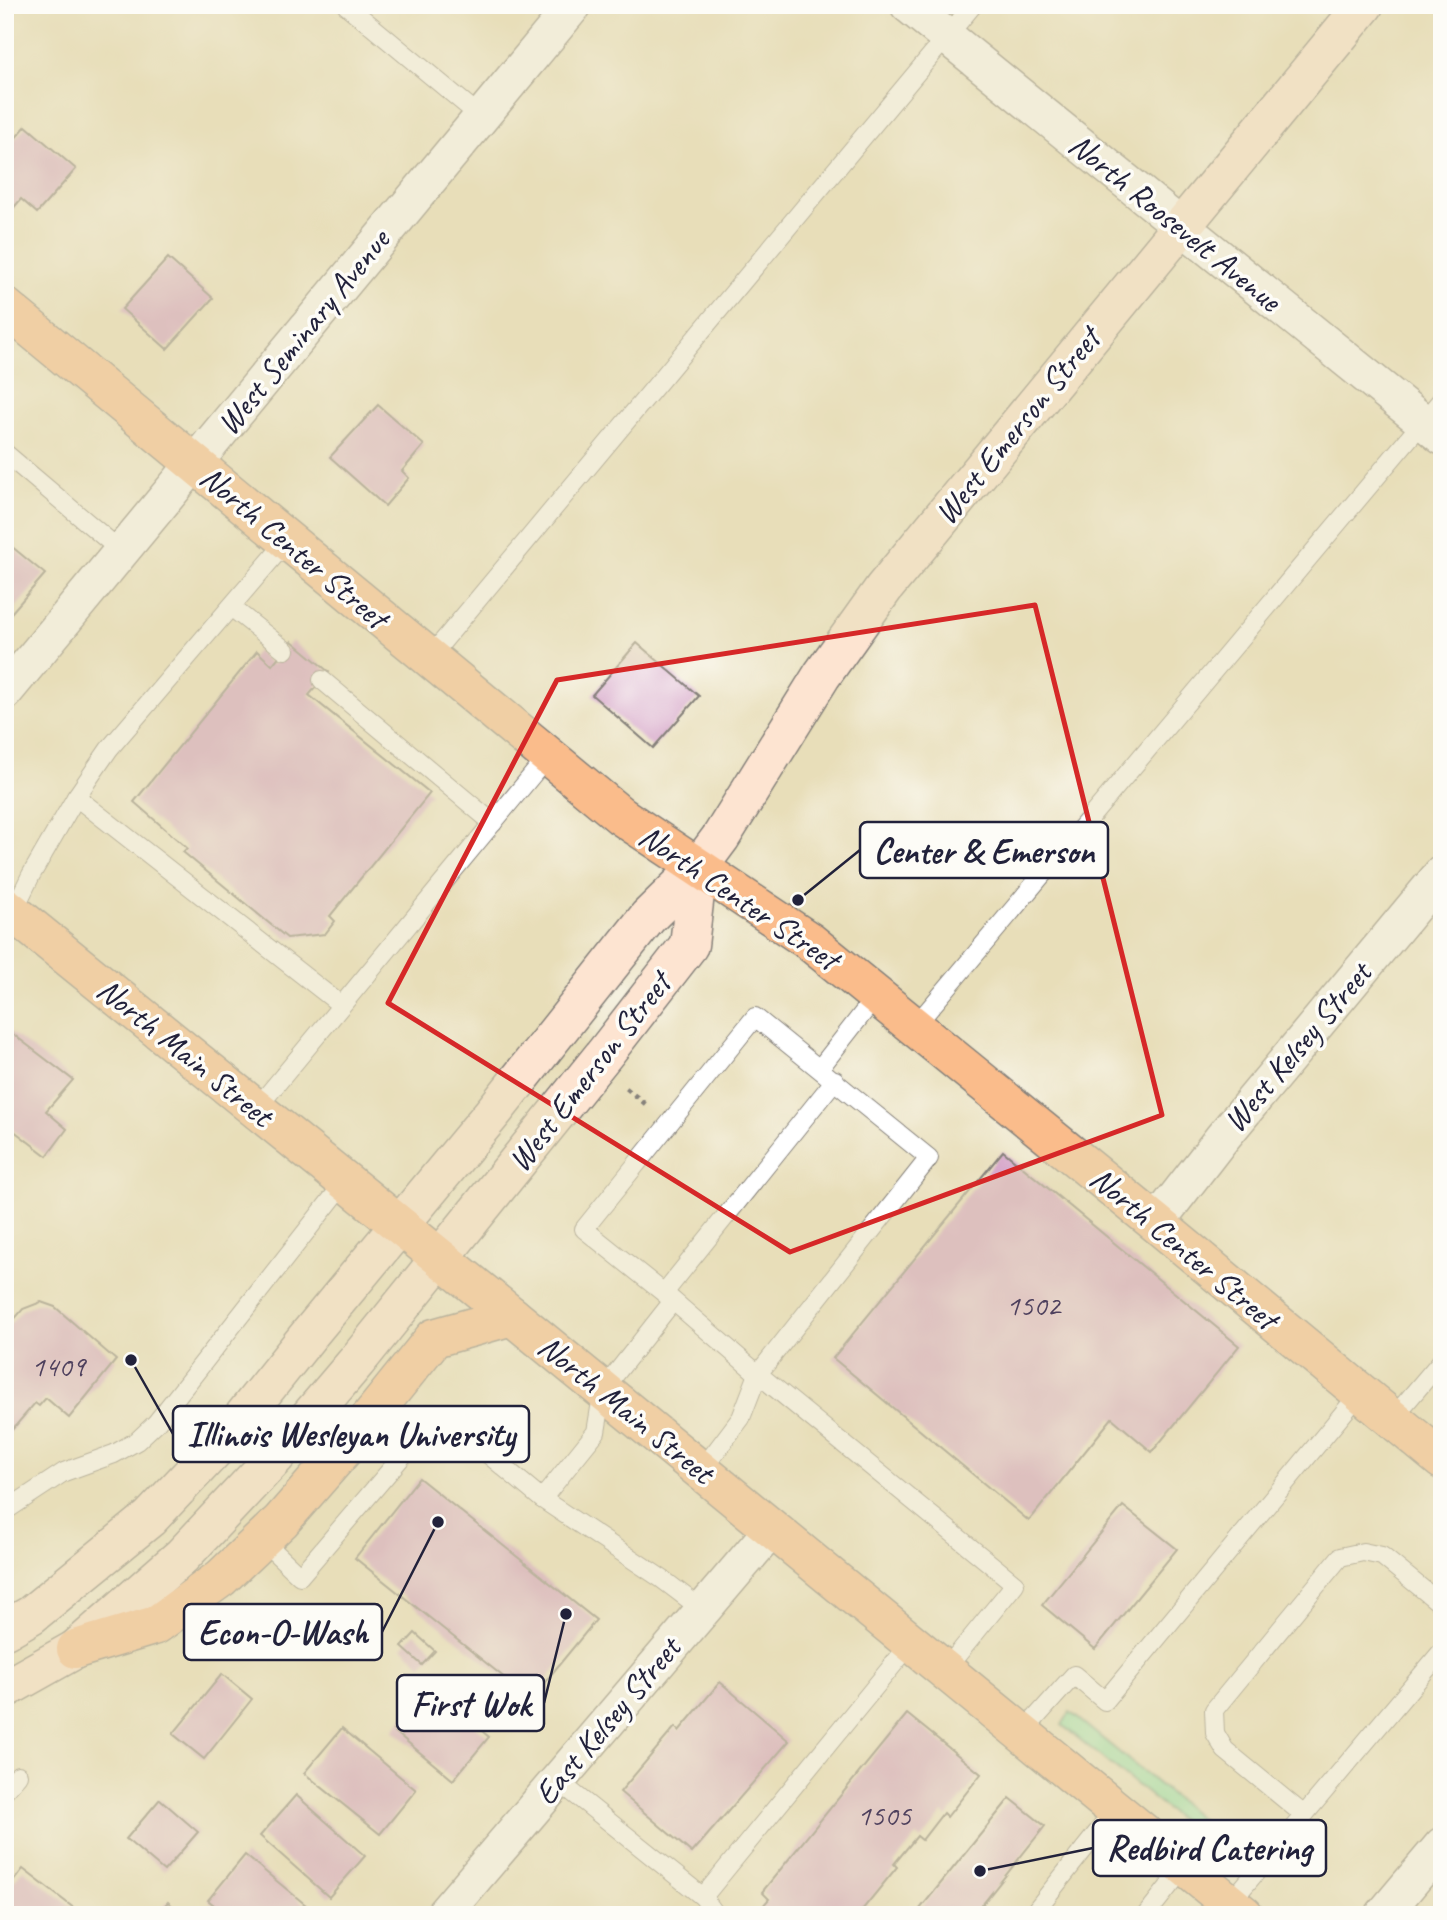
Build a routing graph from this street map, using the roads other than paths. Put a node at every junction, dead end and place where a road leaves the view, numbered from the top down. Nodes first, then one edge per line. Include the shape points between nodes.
1 (346, 5) edge
2 (574, 5) edge
3 (908, 5) edge
4 (973, 5) edge
5 (1364, 5) edge
6 (947, 37) junction
7 (481, 117) junction
8 (1181, 227) junction
9 (5, 307) edge
10 (1435, 420) edge
11 (5, 453) edge
12 (195, 464) junction
13 (287, 541) junction
14 (122, 552) junction
15 (231, 607) junction
16 (285, 650) dead end
17 (429, 658) junction
18 (322, 680) dead end
19 (5, 692) edge
20 (548, 756) junction
21 (76, 797) junction
22 (493, 823) junction
23 (698, 868) junction
24 (1442, 873) edge
25 (8, 913) edge
26 (877, 995) junction
27 (341, 1005) junction
28 (915, 1026) junction
29 (820, 1068) junction
30 (835, 1080) junction
31 (256, 1109) junction
32 (345, 1182) junction
33 (1156, 1223) junction
34 (399, 1226) junction
35 (440, 1259) junction
36 (669, 1297) junction
37 (512, 1315) junction
38 (1442, 1360) edge
39 (758, 1374) junction
40 (603, 1390) junction
41 (1360, 1393) junction
42 (1392, 1419) junction
43 (1442, 1460) edge
44 (701, 1471) junction
45 (542, 1499) junction
46 (5, 1511) edge
47 (772, 1529) junction
48 (262, 1540) junction
49 (1442, 1605) edge
50 (702, 1610) junction
51 (5, 1630) edge
52 (911, 1643) junction
53 (76, 1649) junction
54 (1442, 1651) edge
55 (945, 1670) junction
56 (5, 1689) edge
57 (1022, 1734) junction
58 (18, 1775) dead end
59 (557, 1780) junction
60 (5, 1790) edge
61 (1115, 1810) junction
62 (1304, 1815) junction
63 (1442, 1845) edge
64 (1185, 1866) junction
65 (702, 1897) junction
66 (1237, 1909) edge
67 (443, 1915) edge
68 (716, 1915) edge
69 (1032, 1915) edge
70 (1146, 1915) edge
71 (1383, 1915) edge

1 - 7 lane
2 - 7 street, West Seminary Avenue
3 - 6 street, North Roosevelt Avenue
4 - 6 lane
5 - 8 main road, West Emerson Street
6 - 8 street, North Roosevelt Avenue
6 - 17 lane
7 - 12 street, West Seminary Avenue
8 - 10 street, North Roosevelt Avenue
8 - 23 main road, West Emerson Street via 884,588 822,674
9 - 12 main road, North Center Street
10 - 28 lane
11 - 14 lane
12 - 13 main road, North Center Street
12 - 14 street, West Seminary Avenue
13 - 15 lane
13 - 17 main road, North Center Street
14 - 19 street, West Seminary Avenue
15 - 16 lane
15 - 21 lane via 109,749
17 - 20 main road, North Center Street
18 - 22 lane
20 - 22 lane
20 - 23 main road, North Center Street via 621,816
21 - 25 lane
21 - 27 lane
22 - 27 lane
23 - 26 main road, North Center Street via 809,941
23 - 34 main road, West Emerson Street via 648,917
23 - 35 main road, West Emerson Street via 689,945
24 - 33 street, West Kelsey Street
25 - 31 main road, North Main Street
26 - 28 main road, North Center Street
26 - 29 lane
27 - 31 lane
28 - 33 main road, North Center Street
29 - 30 lane
29 - 36 lane via 755,1017 584,1229
30 - 36 lane
30 - 39 lane via 929,1158
31 - 32 main road, North Main Street
32 - 34 main road, North Main Street
32 - 46 lane via 156,1423 137,1441 64,1472
33 - 41 main road, North Center Street
34 - 35 main road, North Main Street
34 - 51 main road, West Emerson Street via 231,1432 150,1518 31,1615
35 - 37 main road, North Main Street
35 - 53 main road, West Emerson Street via 276,1456 192,1546
36 - 39 lane
36 - 40 lane
37 - 40 main road, North Main Street
37 - 48 main road via 434,1338 351,1441
38 - 42 lane
39 - 44 lane via 741,1418
39 - 55 lane via 1015,1584
40 - 44 main road, North Main Street
40 - 45 lane via 596,1432
41 - 42 main road, North Center Street
41 - 57 lane via 1105,1701 1074,1675
42 - 43 main road, North Center Street
44 - 47 main road, North Main Street
45 - 48 lane via 465,1435 438,1431 411,1446 300,1576
45 - 50 lane
47 - 50 street, East Kelsey Street
47 - 52 main road, North Main Street
48 - 53 main road via 221,1578 156,1625
49 - 62 lane via 1382,1556 1363,1552 1340,1557 1214,1710 1215,1733 1226,1750
50 - 59 street, East Kelsey Street
52 - 55 main road, North Main Street
52 - 65 lane
53 - 56 main road, West Emerson Street
54 - 62 lane
55 - 57 main road, North Main Street
57 - 61 main road, North Main Street
58 - 60 lane
59 - 65 lane
59 - 67 street, East Kelsey Street
61 - 64 main road, North Main Street
61 - 69 lane
62 - 66 lane
63 - 71 street
64 - 66 main road, North Main Street
64 - 70 lane
65 - 68 lane

